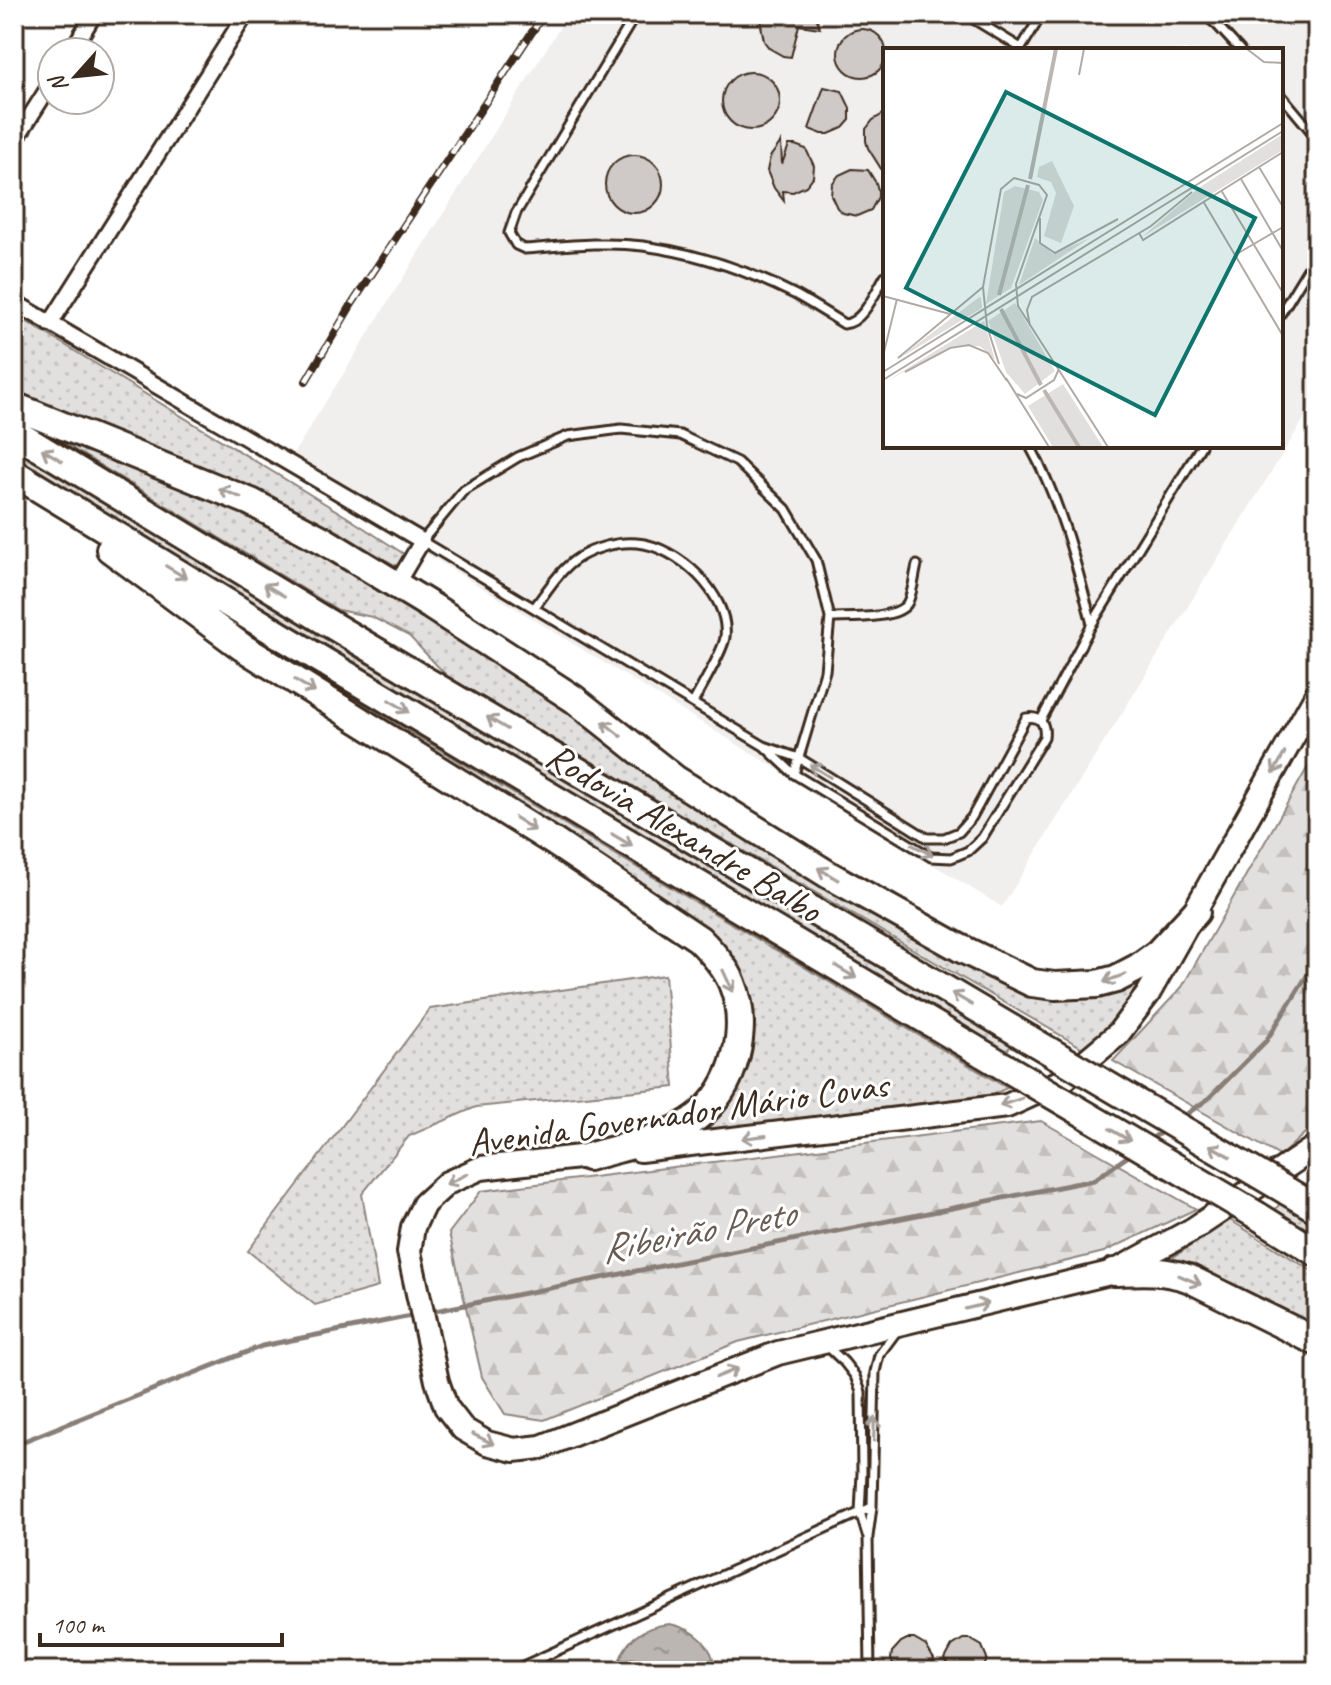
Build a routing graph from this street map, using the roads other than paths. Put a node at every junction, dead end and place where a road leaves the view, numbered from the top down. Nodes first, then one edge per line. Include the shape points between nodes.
1 (94, 14) edge
2 (246, 14) edge
3 (636, 14) edge
4 (965, 14) edge
5 (1042, 14) edge
6 (1204, 14) edge
7 (81, 36) edge
8 (1019, 48) edge
9 (1022, 48) edge
10 (1238, 48) edge
11 (1283, 97) edge
12 (36, 107) edge
13 (1317, 138) edge
14 (14, 142) edge
15 (1317, 254) edge
16 (883, 279) edge
17 (14, 302) edge
18 (1283, 310) edge
19 (50, 324) junction
20 (14, 406) edge
21 (14, 432) edge
22 (1031, 448) edge
23 (1200, 448) edge
24 (14, 475) edge
25 (422, 541) junction
26 (917, 565) dead end
27 (396, 585) junction
28 (534, 608) junction
29 (830, 618) junction
30 (1092, 624) junction
31 (1317, 694) edge
32 (693, 703) junction
33 (1041, 720) junction
34 (764, 746) junction
35 (799, 758) junction
36 (794, 774) junction
37 (1196, 912) junction
38 (1317, 1146) edge
39 (588, 1157) junction
40 (1317, 1209) edge
41 (1317, 1253) edge
42 (1114, 1272) junction
43 (902, 1324) junction
44 (823, 1342) junction
45 (1317, 1342) edge
46 (872, 1507) junction
47 (860, 1512) junction
48 (868, 1537) junction
49 (512, 1671) edge
50 (870, 1671) edge

1 - 7 street
2 - 19 street
3 - 16 lane via 516,213 509,233 516,245 642,246 709,260 770,282 844,324 860,318
4 - 8 lane
5 - 9 lane
6 - 10 lane
11 - 13 lane
12 - 14 street
15 - 18 lane
17 - 19 street
19 - 25 street
27 -> 20 highway via 251,502
40 -> 21 highway, Rodovia Alexandre Balbo, bridge
22 - 30 lane via 1065,526
23 - 30 lane
24 -> 39 highway via 242,647 554,842 712,951 731,983 740,1019 737,1055 723,1089 698,1116 666,1134
24 -> 41 highway, Rodovia Alexandre Balbo, bridge
25 - 27 street
25 - 28 lane
25 - 29 lane via 464,490 518,457 568,436 621,429 680,435 737,462 786,509 816,560
26 - 29 lane via 902,610
37 -> 27 highway via 1158,953 1116,979 1066,986 1032,983 829,875 675,779 574,699
28 - 32 lane
28 - 32 lane via 565,568 598,549 638,543 674,557 710,587 724,626 725,640
29 - 35 lane via 825,671
30 - 33 lane
31 -> 37 main road, Avenida Governador Mário Covas
32 - 34 lane
33 -> 35 lane via 1026,718 972,817 959,832 944,838 927,838
36 -> 33 lane via 931,857 951,858 982,838 1044,737
34 - 35 lane
34 - 36 lane
35 - 36 lane
37 -> 39 main road, Avenida Governador Mário Covas via 1118,1034 1062,1081 1007,1106
38 - 42 main road, Avenida Governador Mário Covas via 1192,1230
39 -> 44 main road, Avenida Governador Mário Covas via 481,1168 447,1183 424,1204 413,1227 409,1252 437,1381 446,1407 463,1429 500,1447 541,1447 778,1353
43 -> 42 main road, Avenida Governador Mário Covas
42 -> 45 highway via 1151,1270 1188,1278
43 - 44 main road, Avenida Governador Mário Covas
46 -> 43 lane via 875,1372 879,1355
44 - 47 lane via 855,1376 861,1392
46 - 47 lane
46 - 48 lane
47 - 48 lane
47 - 49 lane
48 - 50 lane

